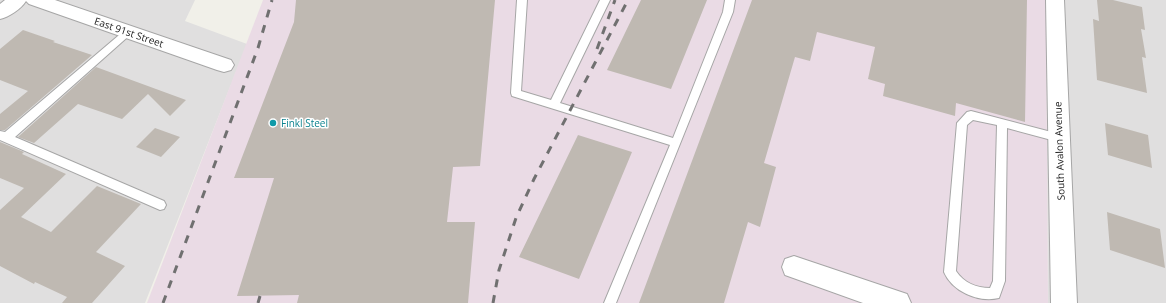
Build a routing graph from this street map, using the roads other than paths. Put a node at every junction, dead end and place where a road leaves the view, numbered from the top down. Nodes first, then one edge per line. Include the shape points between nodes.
1 (18, 0) edge
2 (34, 0) edge
3 (522, 0) edge
4 (604, 0) edge
5 (730, 0) edge
6 (1055, 0) edge
7 (0, 13) edge
8 (128, 32) junction
9 (224, 65) dead end
10 (554, 105) junction
11 (1002, 123) junction
12 (3, 137) edge
13 (1059, 138) junction
14 (676, 143) junction
15 (160, 205) dead end
16 (794, 267) dead end
17 (610, 303) edge
18 (898, 303) edge
19 (1064, 303) edge

1 - 7 street
2 - 8 street, East 91st Street
3 - 10 lane via 516,93
4 - 10 lane
5 - 14 lane via 728,12
6 - 13 street, South Avalon Avenue
8 - 9 street, East 91st Street
8 - 12 lane
10 - 14 lane
11 - 11 lane via 971,115 962,123 961,131 950,272 952,279 959,285 987,295 994,294 999,282
11 - 13 lane
12 - 15 lane
13 - 19 street, South Avalon Avenue
14 - 17 lane
16 - 18 street

